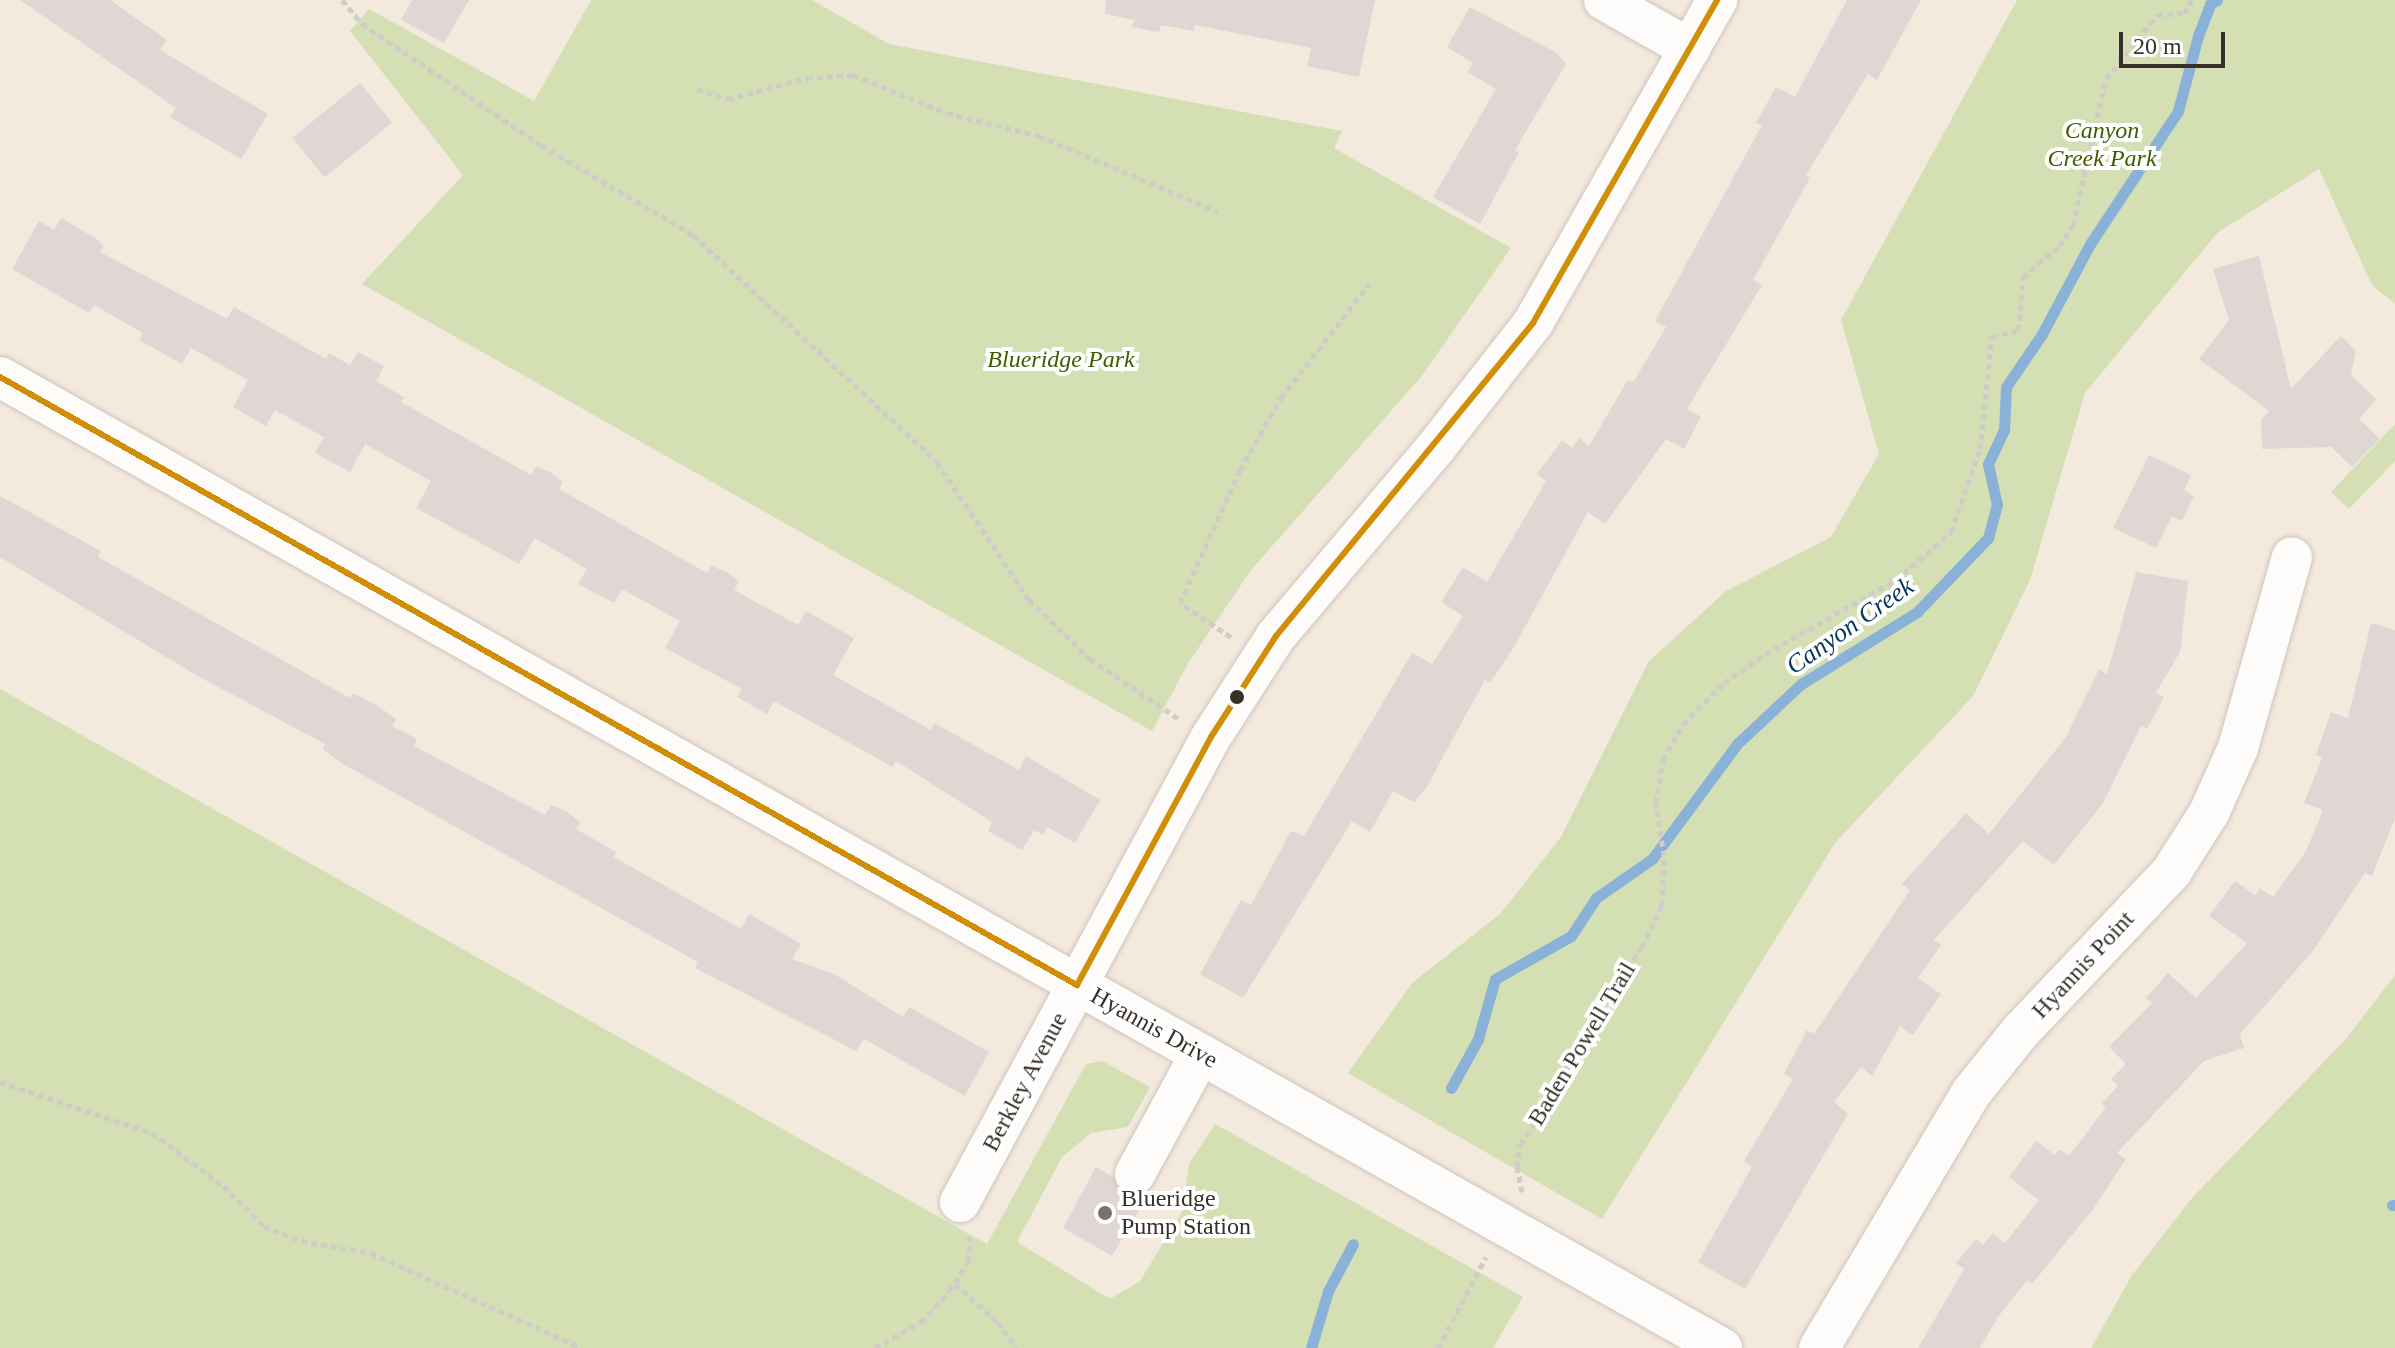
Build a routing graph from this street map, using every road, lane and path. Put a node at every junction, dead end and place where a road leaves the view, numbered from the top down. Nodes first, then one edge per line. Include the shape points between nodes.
1 (342, 0) edge
2 (1604, 0) edge
3 (1717, 0) edge
4 (2192, 0) edge
5 (1690, 49) junction
6 (697, 89) dead end
7 (1218, 212) dead end
8 (1369, 284) dead end
9 (0, 377) edge
10 (2292, 557) dead end
11 (1231, 637) dead end
12 (1211, 737) junction
13 (1077, 985) junction
14 (1200, 1055) junction
15 (0, 1082) edge
16 (1135, 1174) dead end
17 (1521, 1183) dead end
18 (960, 1202) joint
19 (1479, 1268) dead end
20 (955, 1284) junction
21 (581, 1348) edge
22 (875, 1348) edge
23 (1016, 1348) edge
24 (1438, 1348) edge
25 (1722, 1348) edge
26 (1819, 1348) edge

1 - 12 path via 362,24 541,145 693,235 937,462 1029,600 1090,659 1149,702
2 - 5 street
3 - 5 street, Berkley Avenue
4 - 17 path, Baden Powell Trail via 2184,13 2157,15 2106,79 2073,225 2059,246 2023,277 2019,330 1992,337 1980,449 1951,532 1896,580 1724,683 1683,724 1663,760 1656,803 1664,856 1662,905 1582,1034 1550,1106 1520,1144
5 - 12 street, Berkley Avenue via 1533,323 1276,636
6 - 7 path via 728,99 807,78 853,75 947,113 1039,136
8 - 11 path via 1281,398 1240,470 1180,603
9 - 13 street, Hyannis Drive
10 - 26 street, Hyannis Point via 2238,748 2209,813 2172,871 2020,1032 1971,1093
12 - 13 street, Berkley Avenue
13 - 14 street, Hyannis Drive
13 - 18 street, Berkley Avenue
14 - 16 street
14 - 25 street, Hyannis Drive
15 - 21 path via 152,1133 223,1186 264,1226 301,1241 371,1253
18 - 20 path via 970,1229 969,1261
19 - 24 path
20 - 22 path via 921,1322
20 - 23 path via 998,1322

